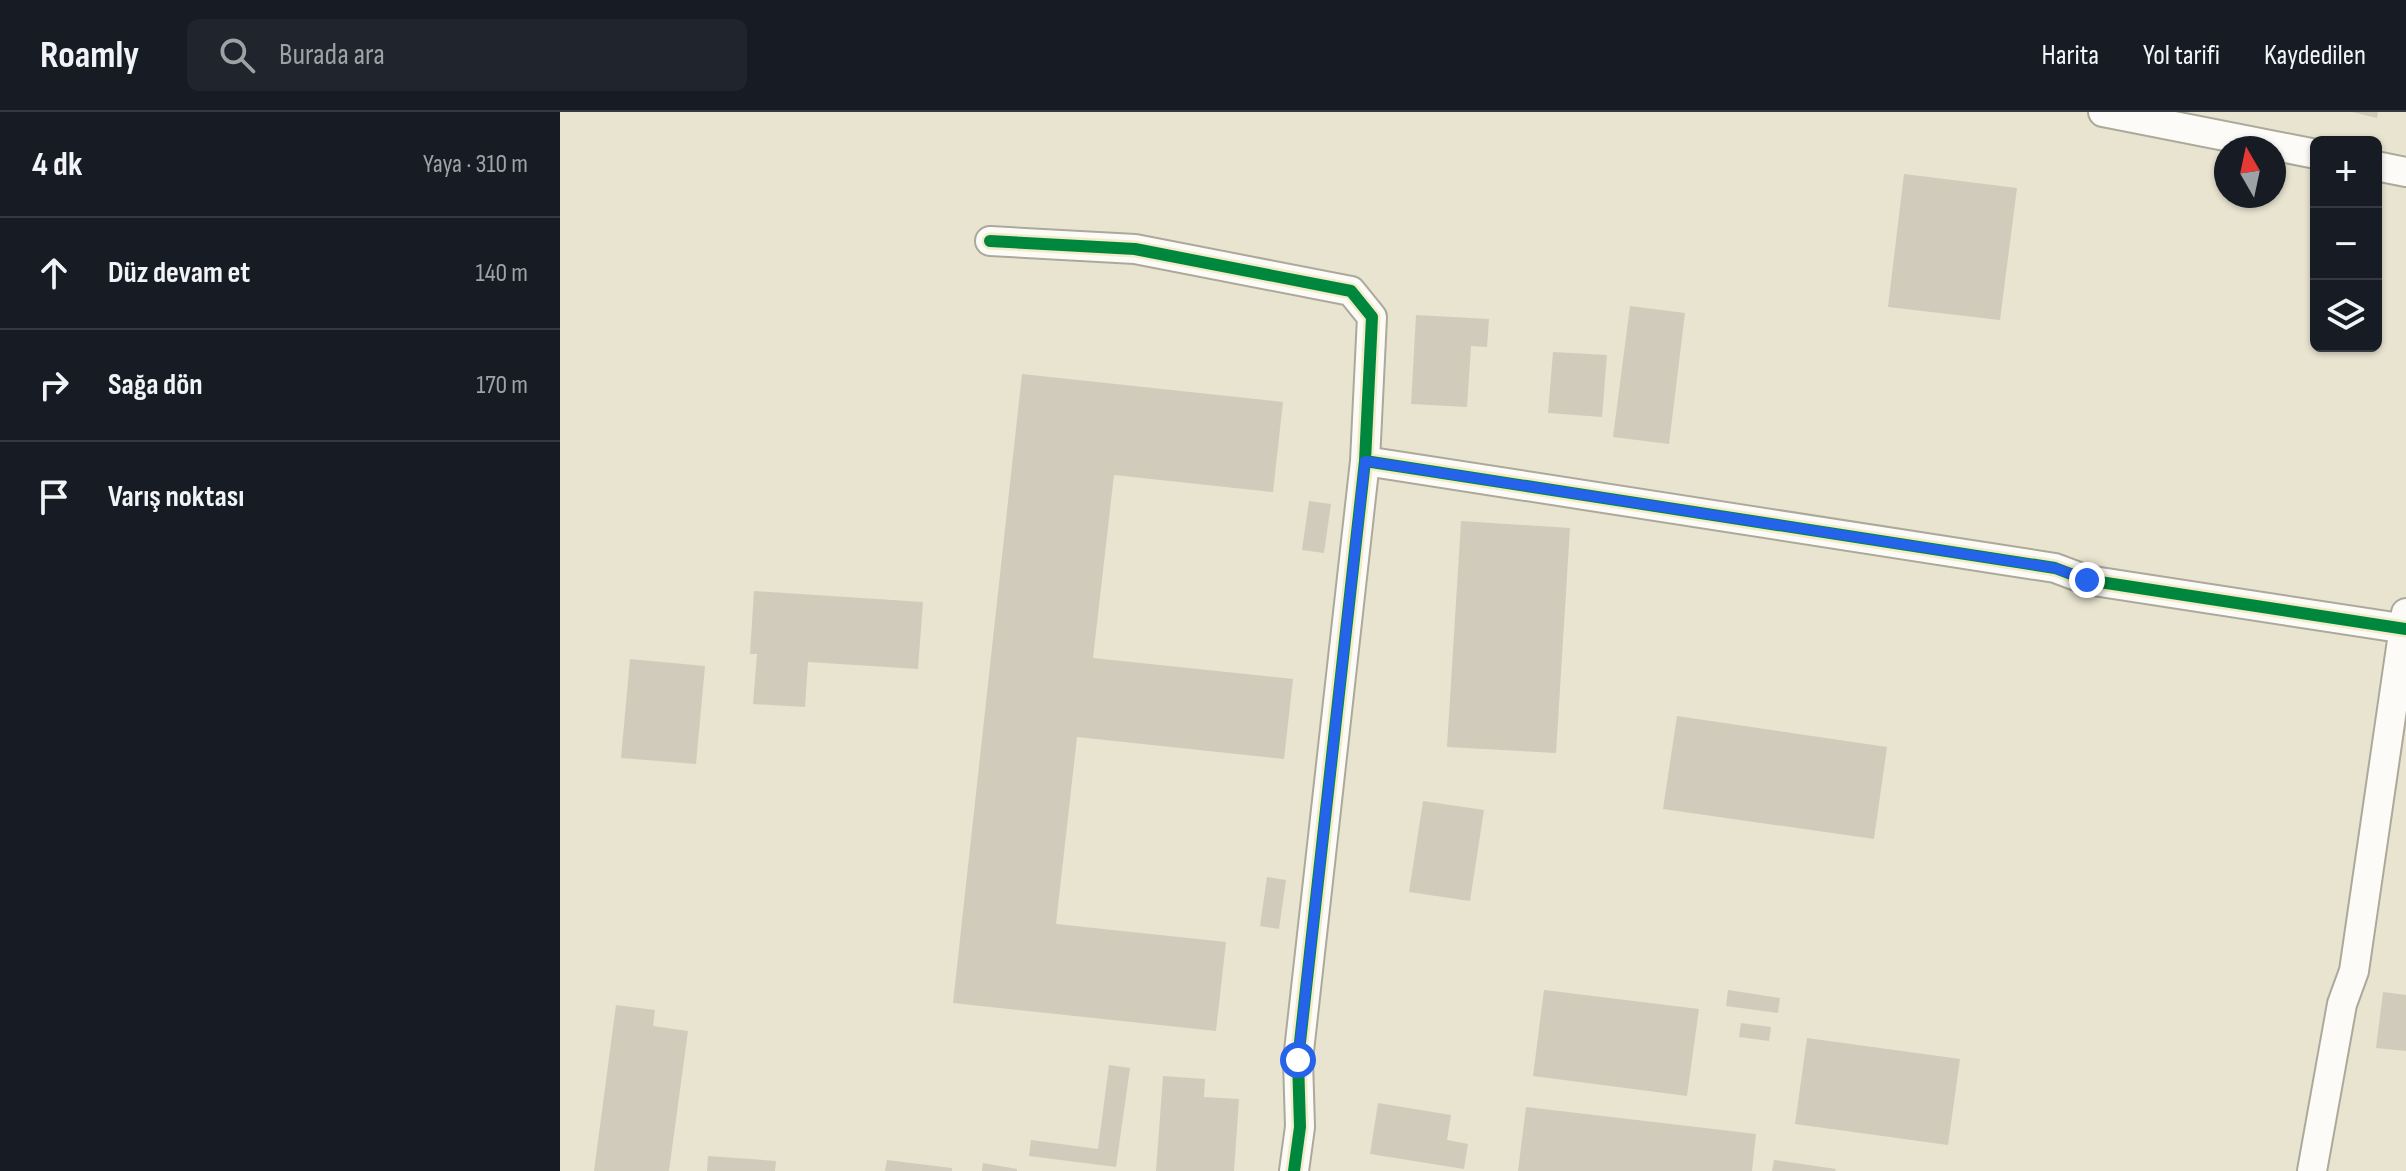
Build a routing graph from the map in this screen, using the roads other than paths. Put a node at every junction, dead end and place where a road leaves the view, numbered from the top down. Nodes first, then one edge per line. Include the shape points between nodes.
1 (2103, 112) edge
2 (2188, 120) edge
3 (2310, 152) edge
4 (2382, 167) edge
5 (2406, 172) edge
6 (990, 241) dead end
7 (1365, 461) junction
8 (2405, 623) edge
9 (1294, 1171) edge
10 (2312, 1171) edge

1 - 2 street
2 - 3 street
4 - 5 street
6 - 7 street via 1135,249 1351,291 1372,317
7 - 8 street via 2055,568 2087,580
7 - 9 street via 1298,1060 1300,1127
8 - 10 street via 2354,971 2342,1004

